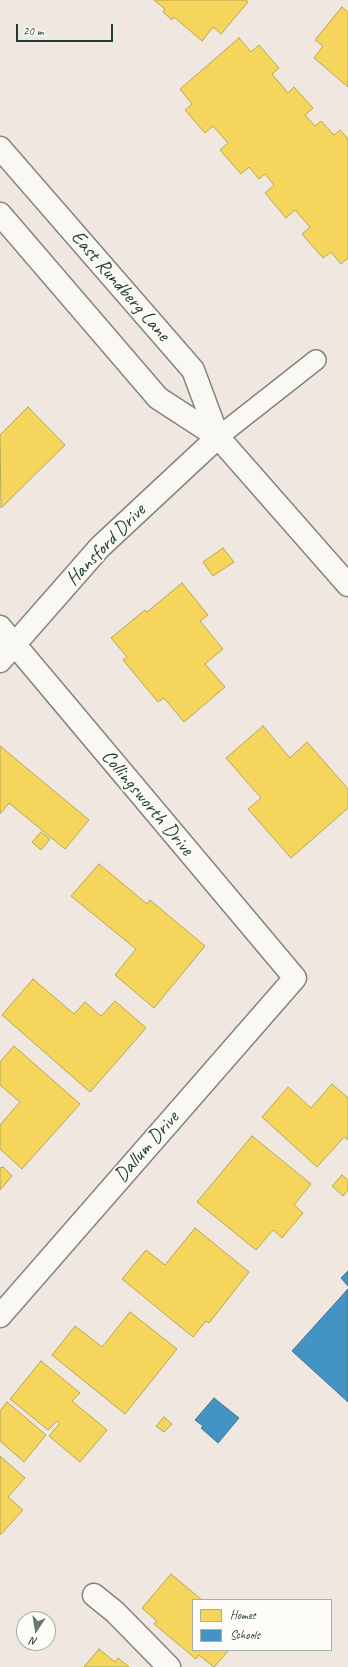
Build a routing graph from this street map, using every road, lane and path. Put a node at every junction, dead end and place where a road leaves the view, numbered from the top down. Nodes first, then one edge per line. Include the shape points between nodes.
1 (0, 148) edge
2 (0, 214) edge
3 (316, 360) dead end
4 (218, 437) junction
5 (348, 585) edge
6 (0, 627) edge
7 (14, 644) junction
8 (0, 661) edge
9 (295, 978) joint
10 (0, 1316) edge
11 (94, 1594) dead end
12 (169, 1667) edge

1 - 4 street, East Rundberg Lane via 193,370
2 - 4 street, East Rundberg Lane via 158,398
3 - 4 lane
4 - 5 street, East Rundberg Lane
4 - 7 street, Hansford Drive via 100,547
6 - 7 street, Collingsworth Drive
7 - 8 street, Hansford Drive
7 - 9 street, Collingsworth Drive
9 - 10 street, Dallum Drive
11 - 12 street

